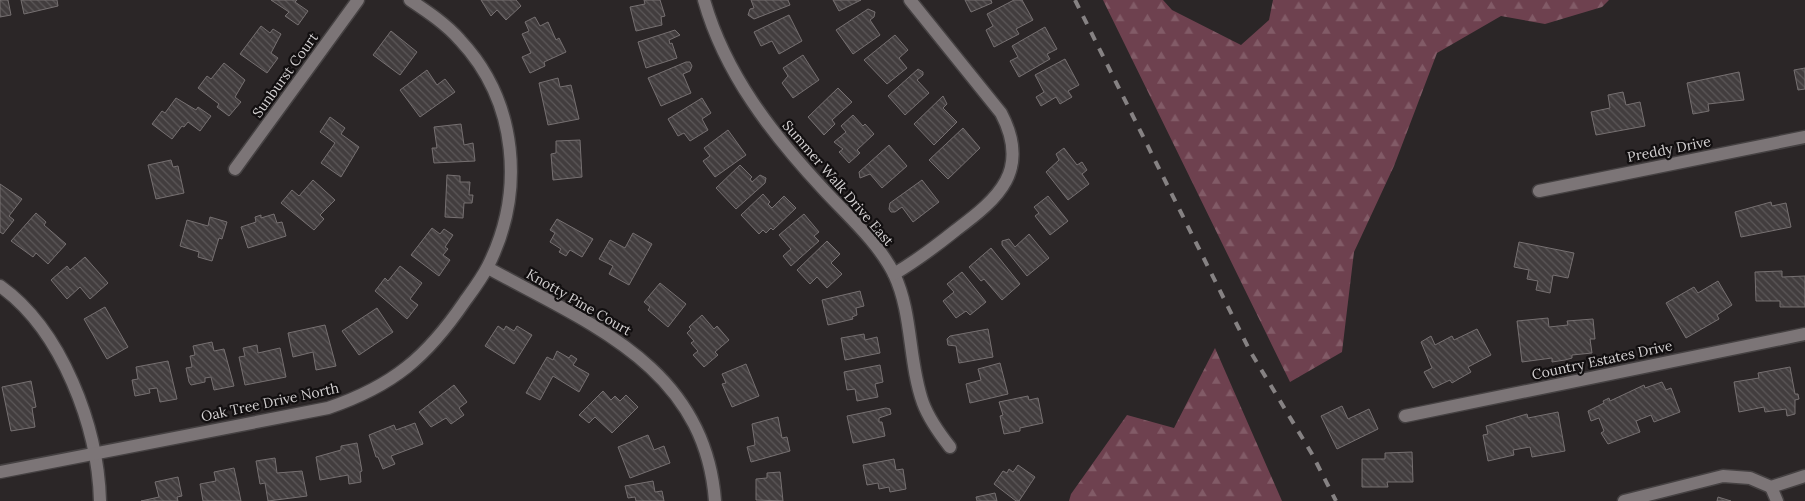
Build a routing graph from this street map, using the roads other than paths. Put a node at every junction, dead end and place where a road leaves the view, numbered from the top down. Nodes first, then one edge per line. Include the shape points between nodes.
1 (358, 0) edge
2 (410, 0) edge
3 (704, 0) edge
4 (910, 0) edge
5 (1805, 137) edge
6 (236, 168) dead end
7 (1539, 191) dead end
8 (488, 268) junction
9 (894, 274) junction
10 (0, 286) edge
11 (1805, 334) edge
12 (1405, 416) dead end
13 (950, 447) dead end
14 (95, 454) junction
15 (0, 472) edge
16 (1805, 476) edge
17 (1771, 487) junction
18 (100, 501) edge
19 (715, 501) edge
20 (1624, 501) edge
21 (1777, 501) edge

1 - 6 street, Sunburst Court
2 - 8 street, Oak Tree Drive North via 455,34 484,71 503,114 511,153 508,208
3 - 9 street, Summer Walk Drive East via 722,49 758,111 782,143 873,244
4 - 9 street via 1001,113 1010,135 1012,158 1003,188 988,205 916,261
5 - 7 street, Preddy Drive
8 - 14 street, Oak Tree Drive North via 431,347 387,382 366,394 328,408
8 - 19 street, Knotty Pine Court via 615,338 652,368 682,404 697,433 710,469
9 - 13 street, Summer Walk Drive East via 903,302 922,400
10 - 14 street via 32,318 60,357 81,400
11 - 12 street, Country Estates Drive
14 - 15 street, Oak Tree Drive North
14 - 18 street
16 - 17 street
17 - 20 street via 1750,478 1723,476
17 - 21 street

